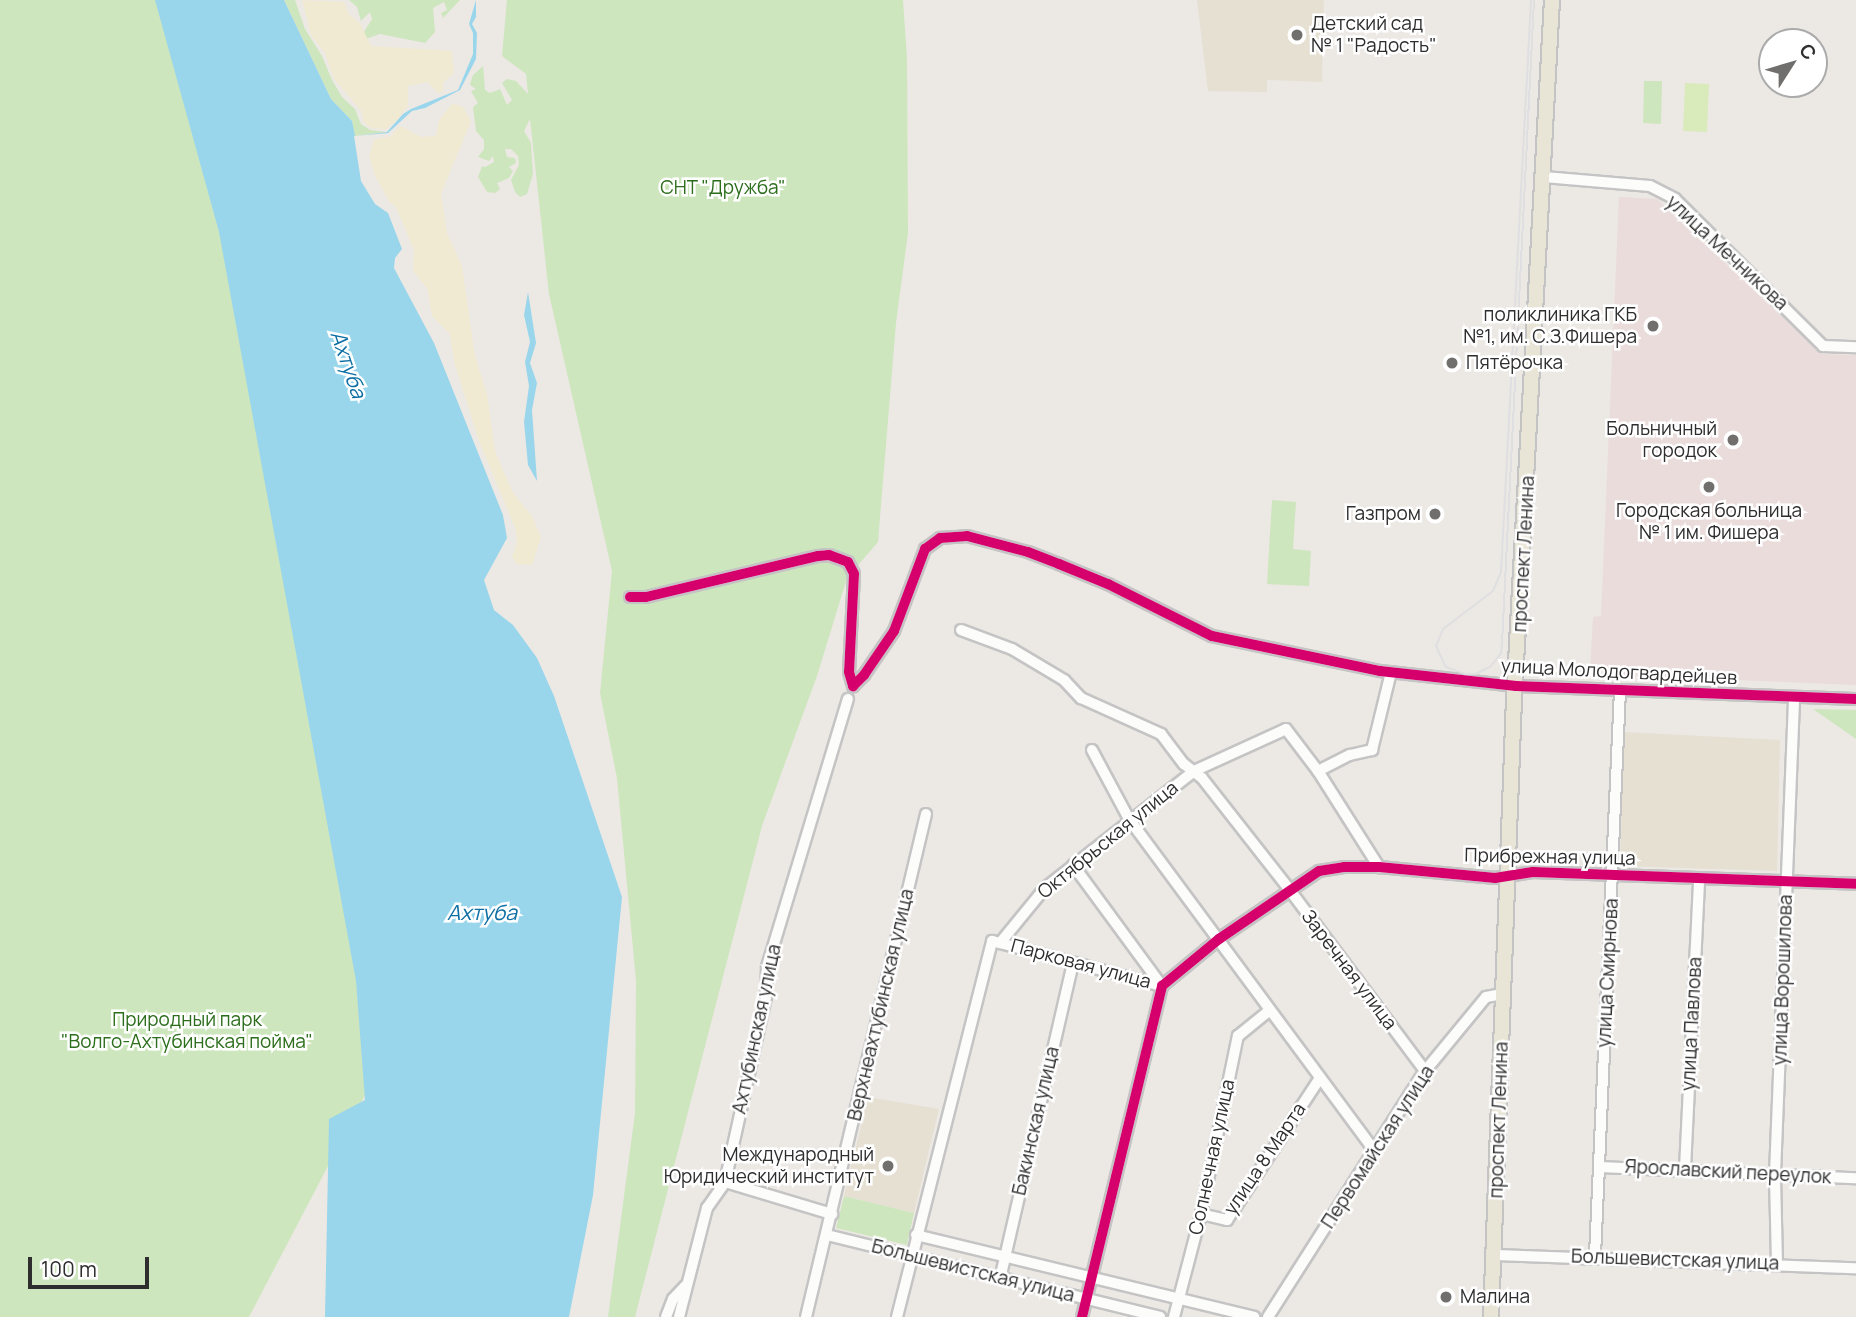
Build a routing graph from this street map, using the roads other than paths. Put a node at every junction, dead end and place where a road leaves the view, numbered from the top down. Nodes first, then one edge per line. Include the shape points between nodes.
1 (1552, 0) edge
2 (1544, 177) junction
3 (1856, 347) edge
4 (630, 597) dead end
5 (961, 630) dead end
6 (1385, 672) junction
7 (1516, 686) junction
8 (1620, 691) junction
9 (1794, 697) junction
10 (848, 699) dead end
11 (1856, 699) edge
12 (1092, 750) dead end
13 (1194, 771) junction
14 (1318, 771) junction
15 (926, 814) dead end
16 (1129, 819) junction
17 (1073, 865) junction
18 (1379, 867) junction
19 (1612, 874) junction
20 (1508, 876) junction
21 (1699, 878) junction
22 (1786, 881) junction
23 (1856, 884) edge
24 (1289, 888) junction
25 (1219, 939) junction
26 (1000, 943) junction
27 (1073, 963) junction
28 (1162, 986) junction
29 (1503, 994) junction
30 (1270, 1010) junction
31 (1425, 1071) junction
32 (1320, 1078) junction
33 (1374, 1150) junction
34 (1599, 1167) junction
35 (1685, 1169) junction
36 (1776, 1174) junction
37 (1856, 1178) edge
38 (725, 1182) junction
39 (832, 1214) junction
40 (1201, 1214) junction
41 (827, 1235) junction
42 (916, 1235) junction
43 (1493, 1255) junction
44 (911, 1256) junction
45 (1595, 1256) junction
46 (1004, 1258) junction
47 (1777, 1264) junction
48 (1856, 1268) edge
49 (1091, 1278) junction
50 (1000, 1279) junction
51 (685, 1286) junction
52 (1086, 1299) junction
53 (1179, 1299) junction
54 (666, 1317) edge
55 (679, 1317) edge
56 (806, 1317) edge
57 (897, 1317) edge
58 (1082, 1317) edge
59 (1160, 1317) edge
60 (1174, 1317) edge
61 (1254, 1317) edge
62 (1268, 1317) edge
63 (1491, 1317) edge

1 - 2 main road, проспект Ленина
2 - 3 street, улица Мечникова via 1650,186 1675,199 1823,346
2 - 7 main road, проспект Ленина
4 - 6 street, улица Молодогвардейцев via 818,556 848,562 854,573 849,672 853,686 894,631 925,550 940,538 967,536 1072,569 1212,636
5 - 13 street, Заречная улица via 1012,649 1064,680 1081,698 1161,734
6 - 7 street, улица Молодогвардейцев
6 - 14 street via 1372,750
7 - 8 street, улица Молодогвардейцев
7 - 20 main road, проспект Ленина
8 - 9 street, улица Молодогвардейцев
8 - 19 street, улица Смирнова
9 - 11 street, улица Молодогвардейцев
9 - 22 street, улица Ворошилова
10 - 38 street, Ахтубинская улица via 766,967 766,997
12 - 16 street
13 - 14 street, Октябрьская улица via 1286,729
13 - 16 street, Октябрьская улица
13 - 24 street, Заречная улица
14 - 18 street, Октябрьская улица
15 - 39 street, Верхнеахтубинская улица
16 - 17 street, Октябрьская улица
16 - 25 street
17 - 26 street, Октябрьская улица via 1029,905
17 - 28 street
18 - 20 street, Прибрежная улица
18 - 24 street, Прибрежная улица via 1320,871
19 - 20 street, Прибрежная улица via 1533,872
19 - 21 street, Прибрежная улица
19 - 34 street, улица Смирнова
20 - 29 main road, проспект Ленина
21 - 22 street, Прибрежная улица
21 - 35 street, улица Павлова
22 - 23 street, Прибрежная улица
22 - 36 street, улица Ворошилова
24 - 25 street, Прибрежная улица
24 - 31 street, Заречная улица
25 - 28 street, Прибрежная улица
25 - 30 street
26 - 27 street, Парковая улица
26 - 42 street, Октябрьская улица via 992,942
27 - 28 street, Парковая улица
27 - 46 street, Бакинская улица
28 - 49 street
29 - 31 street, Первомайская улица via 1486,997
29 - 43 main road, проспект Ленина
30 - 32 street
30 - 40 street, Солнечная улица via 1238,1037
31 - 33 street, Первомайская улица
32 - 33 street
32 - 40 street, улица 8 Марта via 1227,1220
33 - 62 street, Первомайская улица
34 - 35 street, Ярославский переулок
34 - 45 street, улица Смирнова
35 - 36 street, Ярославский переулок
36 - 37 street, Ярославский переулок
36 - 47 street, улица Ворошилова
38 - 39 street
38 - 51 street, Ахтубинская улица via 708,1209
39 - 41 street, Верхнеахтубинская улица
40 - 53 street, Солнечная улица
41 - 44 street, Большевистская улица
41 - 56 street, Верхнеахтубинская улица
42 - 44 street, Октябрьская улица
42 - 46 street, Большевистская улица
43 - 45 street, Большевистская улица
43 - 63 main road, проспект Ленина
44 - 50 street, Большевистская улица
44 - 57 street, Октябрьская улица
45 - 47 street, Большевистская улица
46 - 49 street, Большевистская улица
46 - 50 street, Бакинская улица
47 - 48 street, Большевистская улица
49 - 52 street
49 - 53 street, Большевистская улица
50 - 52 street, Большевистская улица
51 - 54 street
51 - 55 street, Ахтубинская улица
52 - 58 street
52 - 59 street, Большевистская улица
53 - 60 street, Солнечная улица
53 - 61 street, Большевистская улица

